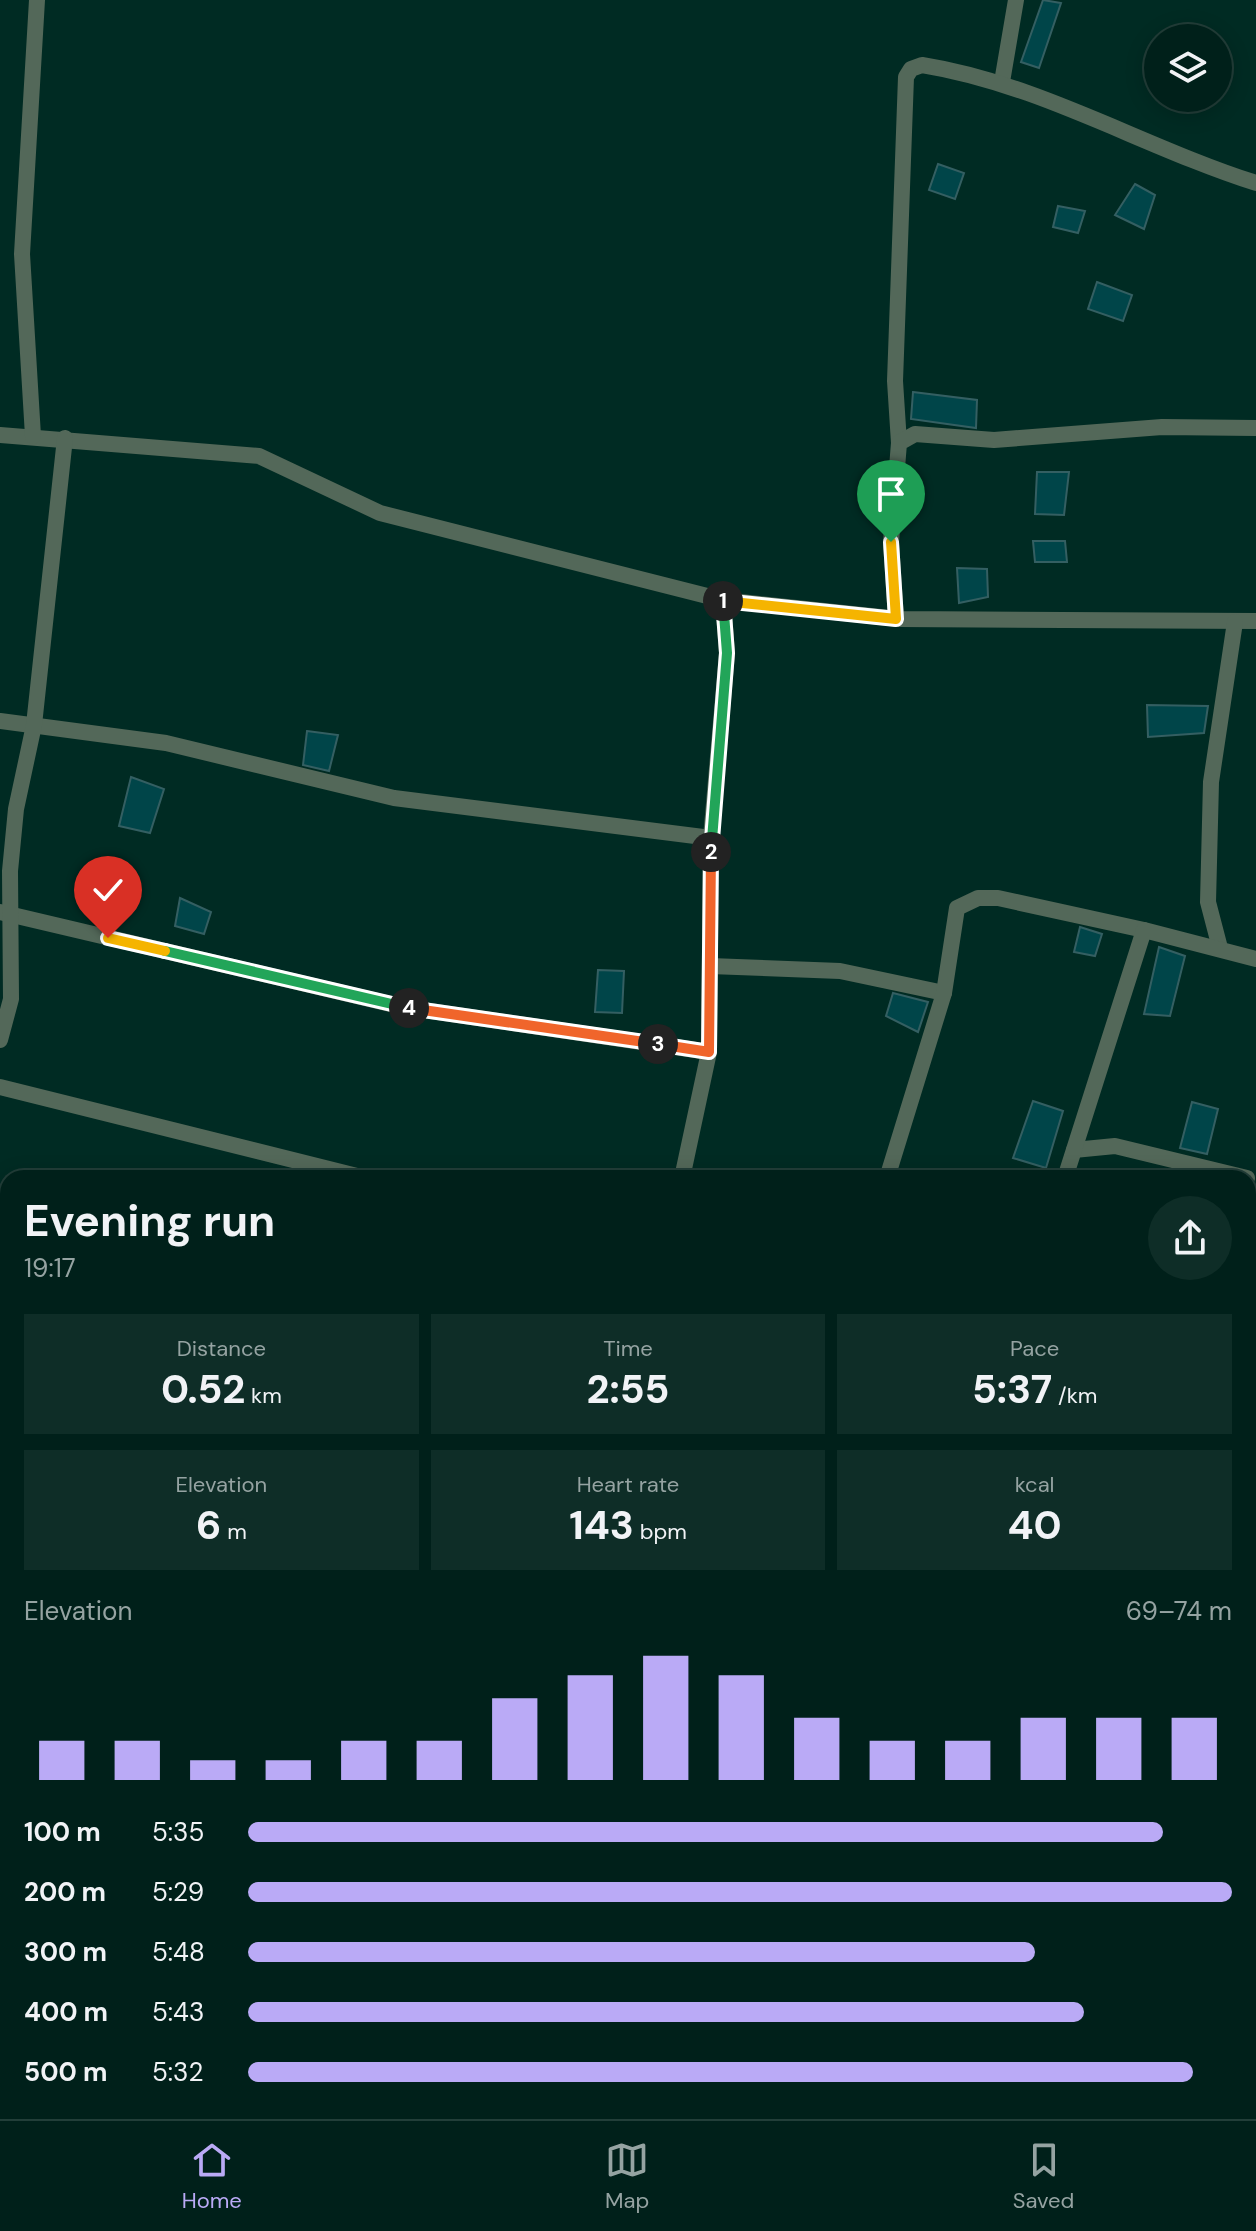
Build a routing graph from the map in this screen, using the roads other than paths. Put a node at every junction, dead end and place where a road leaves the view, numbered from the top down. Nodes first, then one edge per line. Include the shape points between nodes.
1 (37, 0) edge
2 (1016, 0) edge
3 (1002, 82) junction
4 (1256, 183) edge
5 (1256, 428) edge
6 (0, 435) edge
7 (33, 436) junction
8 (65, 438) junction
9 (899, 443) junction
10 (723, 600) junction
11 (896, 619) junction
12 (1256, 621) edge
13 (1235, 622) junction
14 (0, 721) edge
15 (34, 725) junction
16 (711, 838) junction
17 (5, 913) edge
18 (1144, 930) junction
19 (1220, 948) junction
20 (1256, 959) edge
21 (710, 966) junction
22 (944, 993) junction
23 (0, 1040) edge
24 (709, 1052) junction
25 (0, 1087) edge
26 (1074, 1150) junction
27 (333, 1170) edge
28 (684, 1170) edge
29 (889, 1170) edge
30 (1068, 1170) edge
31 (1199, 1170) edge

1 - 7 street via 22,254
2 - 3 street
3 - 4 street
3 - 9 street via 922,65 906,77 895,381
5 - 9 street via 1162,427 994,440 915,434
6 - 7 street
7 - 8 street
8 - 10 street via 259,456 380,513
8 - 15 street
9 - 11 street via 891,542
10 - 11 street
10 - 16 street via 727,653
11 - 13 street
12 - 13 street
13 - 19 street via 1211,782 1208,902
14 - 15 street
15 - 16 street via 166,743 394,798
15 - 17 street via 16,809
16 - 21 street
17 - 23 street via 11,999
17 - 24 street via 403,1007
18 - 19 street
18 - 22 street via 998,898 965,902 953,915
18 - 26 street
19 - 20 street
21 - 22 street via 840,971
21 - 24 street
22 - 29 street
24 - 28 street
25 - 27 street
26 - 30 street
26 - 31 street via 1115,1146

